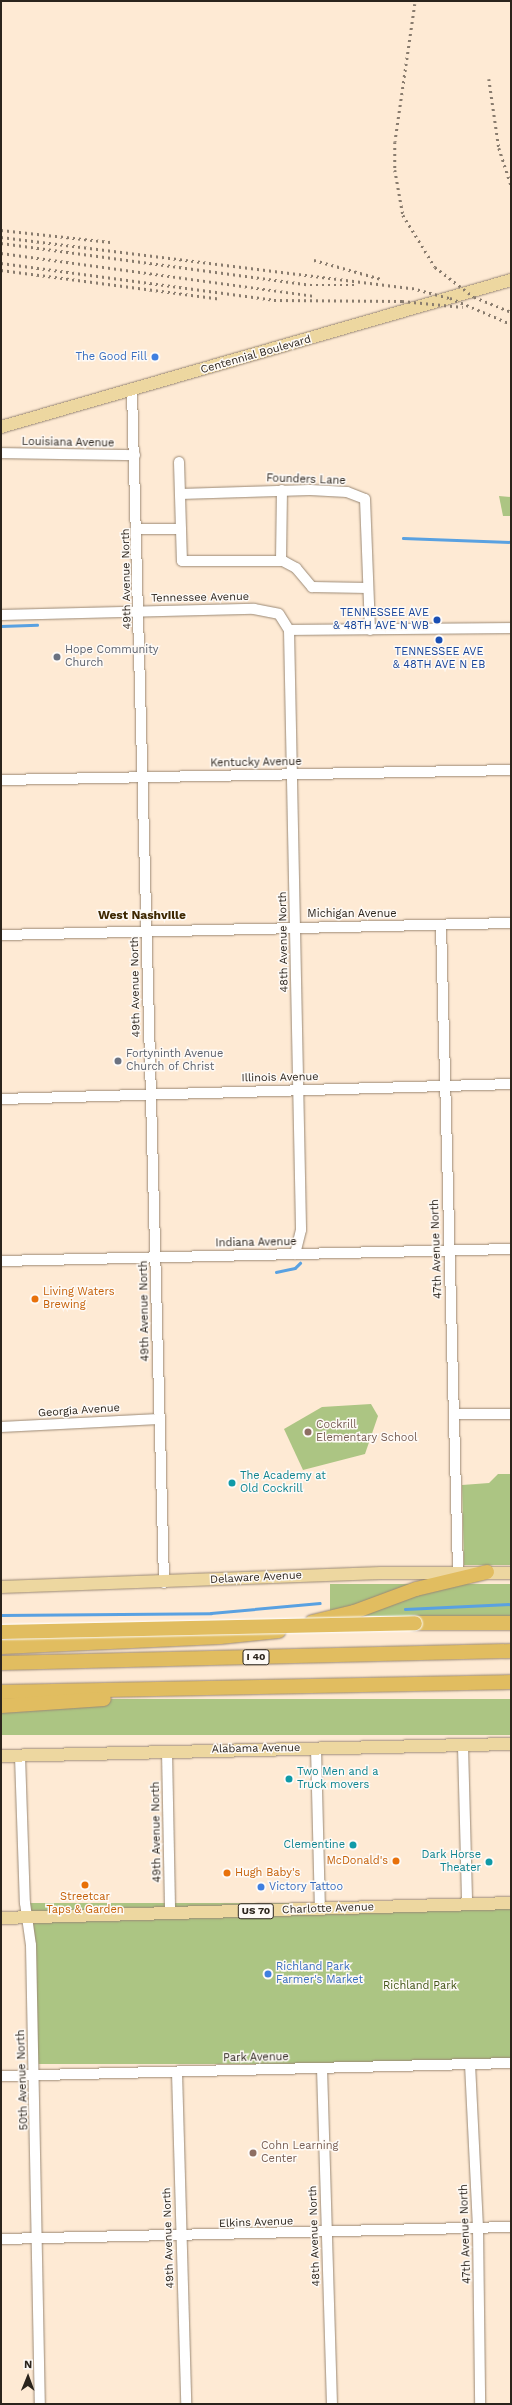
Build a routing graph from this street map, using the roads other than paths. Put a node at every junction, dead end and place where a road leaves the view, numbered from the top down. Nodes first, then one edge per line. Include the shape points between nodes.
1 (511, 280) edge
2 (132, 391) junction
3 (1, 427) edge
4 (1, 453) edge
5 (135, 455) junction
6 (180, 462) dead end
7 (282, 490) junction
8 (180, 494) junction
9 (139, 529) junction
10 (181, 529) junction
11 (281, 560) junction
12 (368, 588) junction
13 (139, 611) junction
14 (1, 615) edge
15 (511, 628) edge
16 (289, 630) junction
17 (370, 630) junction
18 (511, 770) edge
19 (294, 774) junction
20 (144, 777) junction
21 (1, 780) edge
22 (511, 923) edge
23 (441, 925) junction
24 (295, 926) junction
25 (147, 933) junction
26 (1, 934) edge
27 (511, 1084) edge
28 (444, 1086) junction
29 (298, 1089) junction
30 (150, 1093) junction
31 (1, 1099) edge
32 (511, 1249) edge
33 (448, 1251) junction
34 (295, 1254) junction
35 (156, 1256) junction
36 (1, 1262) edge
37 (455, 1414) junction
38 (511, 1414) edge
39 (159, 1419) junction
40 (1, 1427) edge
41 (458, 1572) junction
42 (487, 1572) junction
43 (511, 1573) edge
44 (164, 1583) junction
45 (1, 1587) edge
46 (511, 1623) edge
47 (1, 1632) edge
48 (1, 1647) edge
49 (511, 1651) edge
50 (1, 1663) edge
51 (511, 1682) edge
52 (211, 1690) junction
53 (1, 1692) edge
54 (1, 1706) edge
55 (511, 1744) edge
56 (463, 1746) junction
57 (316, 1748) junction
58 (167, 1751) junction
59 (1, 1756) edge
60 (20, 1756) junction
61 (511, 1903) edge
62 (467, 1904) junction
63 (320, 1910) junction
64 (170, 1913) junction
65 (28, 1917) junction
66 (1, 1918) edge
67 (511, 2063) edge
68 (470, 2064) junction
69 (322, 2068) junction
70 (177, 2072) junction
71 (35, 2075) junction
72 (1, 2076) edge
73 (511, 2227) edge
74 (478, 2228) junction
75 (327, 2233) junction
76 (39, 2237) junction
77 (182, 2237) junction
78 (1, 2239) edge
79 (40, 2404) edge
80 (186, 2404) edge
81 (332, 2404) edge
82 (480, 2404) edge

1 - 2 main road, Centennial Boulevard
2 - 3 main road, Centennial Boulevard
2 - 5 street, 49th Avenue North
4 - 5 street, Louisiana Avenue
5 - 9 street, 49th Avenue North
6 - 8 street
7 - 8 street, Founders Lane
7 - 11 street
7 - 12 street, Founders Lane via 347,492 364,499
8 - 10 street
9 - 10 street
9 - 13 street, 49th Avenue North
10 - 11 street via 182,561
11 - 12 street via 296,568 312,587
12 - 17 street, Founders Lane
13 - 14 street, Tennessee Avenue
13 - 16 street, Tennessee Avenue via 254,609 279,614
13 - 20 street, 49th Avenue North
15 - 17 street
16 - 17 street
16 - 19 street, 48th Avenue North
18 - 19 street, Kentucky Avenue
19 - 20 street, Kentucky Avenue
19 - 24 street, 48th Avenue North
20 - 21 street, Kentucky Avenue
20 - 25 street, 49th Avenue North
22 - 23 street, Michigan Avenue
23 - 24 street, Michigan Avenue
23 - 28 street, 47th Avenue North
24 - 25 street, Michigan Avenue
24 - 29 street, 48th Avenue North
25 - 26 street, Michigan Avenue
25 - 30 street, 49th Avenue North
27 - 28 street, Illinois Avenue
28 - 29 street, Illinois Avenue
28 - 33 street, 47th Avenue North
29 - 30 street, Illinois Avenue
29 - 34 street, 48th Avenue North via 301,1230
30 - 31 street, Illinois Avenue
30 - 35 street, 49th Avenue North
32 - 33 street, Indiana Avenue
33 - 34 street, Indiana Avenue
33 - 37 street, 47th Avenue North
34 - 35 street, Indiana Avenue
35 - 36 street, Indiana Avenue
35 - 39 street, 49th Avenue North
37 - 38 street
37 - 41 street, 47th Avenue North
39 - 40 street, Georgia Avenue
39 - 44 street, 49th Avenue North
41 - 42 main road, Delaware Avenue
41 - 44 main road, Delaware Avenue via 313,1575
42 - 43 main road, Delaware Avenue
42 - 48 highway via 272,1632
44 - 45 main road, Delaware Avenue
46 - 47 highway, bridge
49 - 50 highway, I 40
51 - 52 highway
52 - 53 highway
52 - 54 highway
55 - 56 main road, Alabama Avenue
56 - 57 main road, Alabama Avenue
56 - 62 street
57 - 58 main road, Alabama Avenue
57 - 63 street
58 - 60 main road, Alabama Avenue
58 - 64 street, 49th Avenue North
59 - 60 main road, Alabama Avenue
60 - 65 street, 50th Avenue North
61 - 62 main road, Charlotte Avenue / US 70
62 - 63 main road, Charlotte Avenue / US 70
63 - 64 main road, Charlotte Avenue / US 70
64 - 65 main road, Charlotte Avenue / US 70
65 - 66 main road, Charlotte Avenue / US 70
65 - 71 street, 50th Avenue North
67 - 68 street, Park Avenue
68 - 69 street, Park Avenue
68 - 74 street, 47th Avenue North
69 - 70 street, Park Avenue
69 - 75 street, 48th Avenue North
70 - 71 street, Park Avenue
70 - 77 street, 49th Avenue North
71 - 72 street, Park Avenue
71 - 76 street, 50th Avenue North
73 - 74 street, Elkins Avenue
74 - 75 street, Elkins Avenue
74 - 82 street, 47th Avenue North
75 - 77 street, Elkins Avenue
75 - 81 street, 48th Avenue North
76 - 77 street, Elkins Avenue
76 - 78 street, Elkins Avenue
76 - 79 street, 50th Avenue North
77 - 80 street, 49th Avenue North

